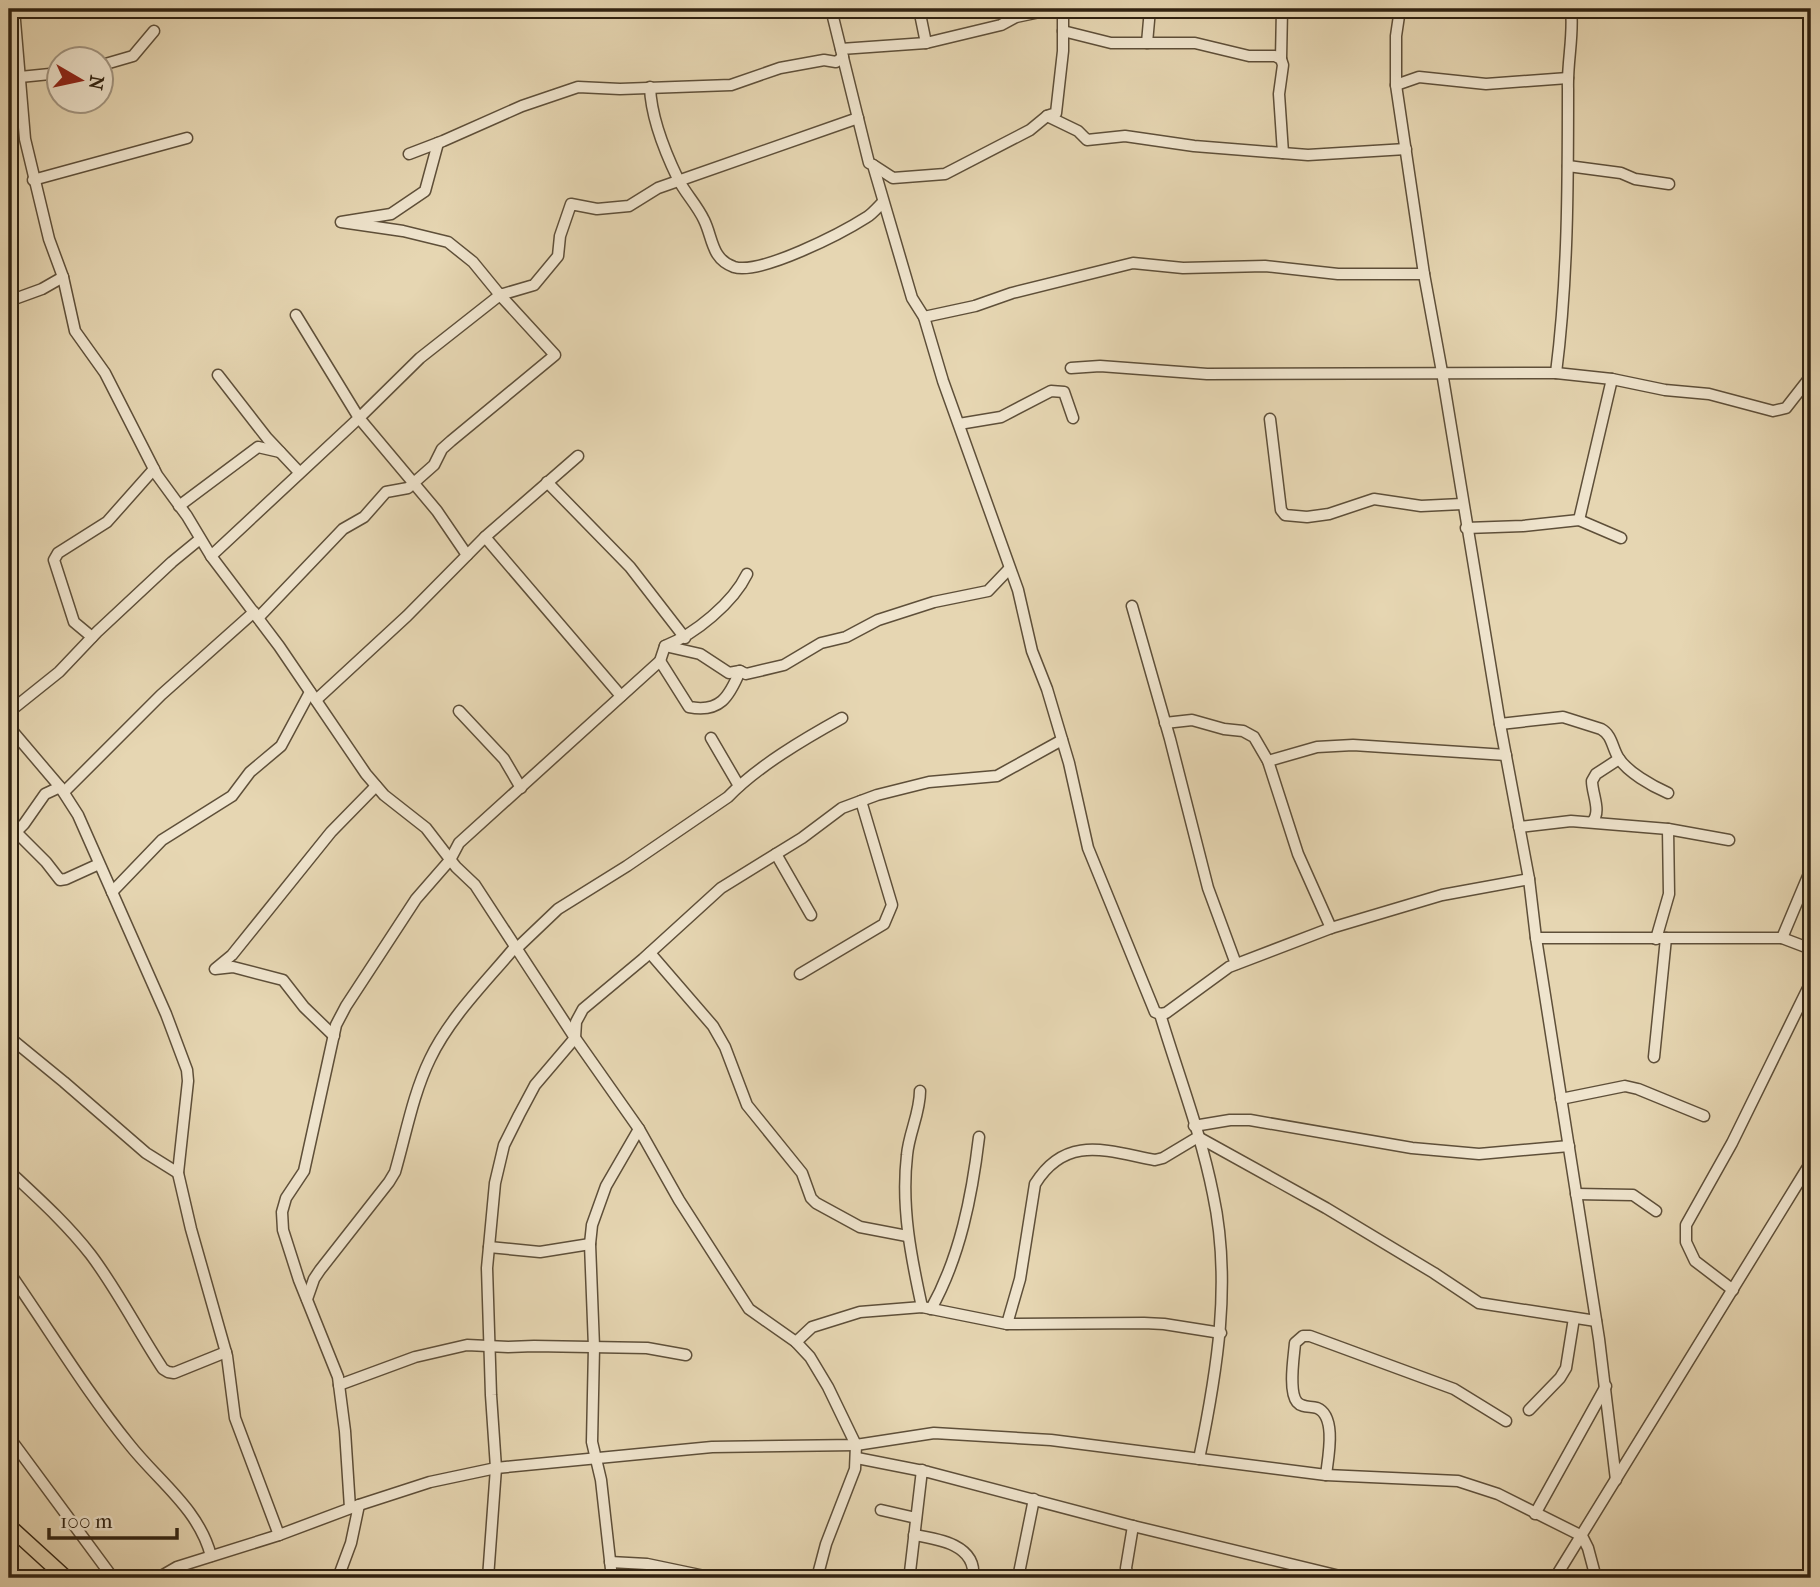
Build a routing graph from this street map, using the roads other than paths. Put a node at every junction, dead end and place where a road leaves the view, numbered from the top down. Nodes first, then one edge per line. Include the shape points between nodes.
1 (14, 9) edge
2 (831, 9) edge
3 (919, 9) edge
4 (1054, 9) edge
5 (1063, 9) edge
6 (1150, 9) edge
7 (1282, 9) edge
8 (1400, 9) edge
9 (1571, 9) edge
10 (1015, 13) edge
11 (154, 31) dead end
12 (1063, 31) junction
13 (926, 43) junction
14 (1147, 43) junction
15 (842, 53) junction
16 (1281, 59) junction
17 (116, 61) edge
18 (46, 75) edge
19 (20, 78) junction
20 (1567, 78) junction
21 (1396, 85) junction
22 (650, 88) junction
23 (9, 89) edge
24 (1047, 116) junction
25 (858, 118) junction
26 (187, 138) dead end
27 (438, 144) junction
28 (1406, 149) junction
29 (1283, 153) junction
30 (409, 154) dead end
31 (873, 165) junction
32 (1568, 166) junction
33 (33, 180) junction
34 (679, 181) junction
35 (1668, 184) dead end
36 (882, 203) junction
37 (1424, 274) junction
38 (63, 277) junction
39 (500, 295) junction
40 (9, 301) edge
41 (296, 315) dead end
42 (923, 317) junction
43 (1071, 368) dead end
44 (1442, 372) junction
45 (1556, 373) junction
46 (218, 374) dead end
47 (1811, 376) edge
48 (1612, 379) junction
49 (359, 418) junction
50 (1073, 418) dead end
51 (1270, 419) dead end
52 (959, 424) junction
53 (280, 452) junction
54 (578, 456) dead end
55 (154, 470) junction
56 (299, 472) junction
57 (547, 482) junction
58 (413, 483) junction
59 (1462, 504) junction
60 (179, 506) junction
61 (1579, 520) junction
62 (1466, 528) junction
63 (485, 537) junction
64 (1621, 538) dead end
65 (200, 539) junction
66 (467, 555) junction
67 (211, 556) junction
68 (1009, 569) junction
69 (747, 574) dead end
70 (1132, 606) dead end
71 (256, 615) junction
72 (92, 637) junction
73 (685, 638) junction
74 (665, 646) junction
75 (660, 661) junction
76 (740, 671) junction
77 (313, 696) junction
78 (621, 696) junction
79 (459, 710) dead end
80 (9, 712) edge
81 (842, 718) dead end
82 (1165, 723) junction
83 (1500, 724) junction
84 (9, 727) edge
85 (711, 738) dead end
86 (1062, 740) junction
87 (1506, 755) junction
88 (1619, 759) junction
89 (1268, 761) junction
90 (376, 786) junction
91 (739, 786) junction
92 (521, 788) junction
93 (62, 789) junction
94 (1668, 793) dead end
95 (862, 801) junction
96 (1592, 822) junction
97 (1519, 827) junction
98 (1668, 829) junction
99 (12, 836) edge
100 (1729, 840) dead end
101 (776, 854) junction
102 (450, 860) junction
103 (99, 864) junction
104 (1811, 869) edge
105 (1529, 879) junction
106 (112, 892) junction
107 (811, 915) dead end
108 (1331, 928) junction
109 (1536, 938) junction
110 (1661, 938) junction
111 (1782, 938) junction
112 (515, 948) junction
113 (1811, 949) edge
114 (650, 953) junction
115 (1236, 964) junction
116 (800, 974) dead end
117 (1811, 982) edge
118 (1160, 1014) junction
119 (334, 1036) junction
120 (9, 1037) edge
121 (575, 1038) junction
122 (1654, 1057) dead end
123 (920, 1091) dead end
124 (1561, 1100) junction
125 (1704, 1116) dead end
126 (1194, 1126) junction
127 (639, 1129) junction
128 (979, 1137) dead end
129 (1198, 1137) junction
130 (1569, 1146) junction
131 (1811, 1162) edge
132 (9, 1171) edge
133 (178, 1173) junction
134 (1576, 1194) junction
135 (1656, 1211) dead end
136 (907, 1236) junction
137 (590, 1244) junction
138 (489, 1247) junction
139 (9, 1272) edge
140 (1733, 1290) junction
141 (307, 1298) junction
142 (927, 1308) junction
143 (1574, 1318) junction
144 (1596, 1321) junction
145 (1007, 1324) junction
146 (1221, 1333) junction
147 (796, 1342) junction
148 (490, 1345) junction
149 (594, 1347) junction
150 (226, 1352) junction
151 (686, 1354) dead end
152 (340, 1385) junction
153 (1606, 1387) junction
154 (1529, 1410) dead end
155 (1506, 1421) dead end
156 (9, 1437) edge
157 (856, 1445) junction
158 (595, 1457) junction
159 (857, 1458) junction
160 (1199, 1459) junction
161 (496, 1468) junction
162 (922, 1471) junction
163 (1326, 1475) junction
164 (1616, 1480) junction
165 (1034, 1499) junction
166 (355, 1507) junction
167 (881, 1510) dead end
168 (1535, 1514) junction
169 (916, 1518) junction
170 (9, 1526) edge
171 (1133, 1527) junction
172 (279, 1535) junction
173 (914, 1535) junction
174 (1582, 1536) junction
175 (211, 1556) junction
176 (610, 1562) junction
177 (910, 1572) dead end
178 (66, 1578) edge
179 (113, 1578) edge
180 (158, 1578) edge
181 (338, 1578) edge
182 (488, 1578) edge
183 (612, 1578) edge
184 (714, 1578) edge
185 (817, 1578) edge
186 (973, 1578) edge
187 (1018, 1578) edge
188 (1128, 1578) edge
189 (1348, 1578) edge
190 (1555, 1578) edge
191 (1596, 1578) edge

1 - 19 street
2 - 15 street
3 - 13 street
4 - 10 street
5 - 12 street
6 - 14 street
7 - 16 street
8 - 21 street
9 - 20 street
10 - 13 street via 1001,25
11 - 17 street via 133,56
12 - 14 street via 1111,43
12 - 24 street via 1056,113
13 - 15 street
14 - 16 street via 1195,43
15 - 22 street via 836,62 780,68 731,85
15 - 25 street
16 - 29 street
18 - 19 street
19 - 23 street
19 - 33 street
20 - 21 street via 1486,84 1419,77
20 - 32 street
21 - 28 street
22 - 27 street via 578,87 522,106
22 - 34 street via 651,105
24 - 29 street via 1087,140 1125,136
24 - 31 street via 1030,130 945,174 892,178
25 - 31 street
25 - 34 street
26 - 33 street
27 - 30 street
27 - 39 street via 425,191 391,214 341,222 448,242 473,262
28 - 29 street
28 - 37 street
31 - 36 street
32 - 35 street
32 - 45 street via 1566,272
33 - 38 street
34 - 36 street via 703,218 716,255 737,268 752,269 819,243 867,217
34 - 39 street via 657,188 629,206 597,209 571,204 559,236 558,256 534,285
36 - 42 street via 912,298
37 - 42 street via 1133,263
37 - 44 street
38 - 40 street
38 - 55 street via 75,331 105,373
39 - 49 street via 420,358
39 - 58 street via 555,355 451,441
41 - 49 street
42 - 52 street
43 - 44 street via 1207,374
44 - 45 street
44 - 59 street
45 - 48 street
46 - 53 street
47 - 48 street via 1786,408 1773,411 1709,394
48 - 61 street
49 - 56 street
49 - 58 street
50 - 52 street via 1064,392 1059,390 1001,417
51 - 59 street via 1285,515 1329,514 1374,499 1421,506
52 - 68 street
53 - 56 street
53 - 60 street via 258,447
54 - 57 street
55 - 60 street
55 - 72 street via 107,522 58,552 54,560 74,622
56 - 67 street
57 - 63 street
57 - 73 street via 630,567
58 - 66 street via 438,510
58 - 71 street via 381,495 364,517 343,529
59 - 62 street
60 - 65 street
61 - 62 street
61 - 64 street
62 - 83 street
63 - 66 street
63 - 78 street
65 - 67 street
65 - 72 street
66 - 77 street via 407,616
67 - 71 street
68 - 76 street via 988,592 934,602 878,620 846,637 821,643 784,665 746,674
68 - 86 street
69 - 73 street via 739,591
70 - 82 street
71 - 77 street
71 - 93 street via 161,695
72 - 80 street via 59,672
73 - 74 street
74 - 75 street
74 - 76 street via 700,654 730,673
75 - 76 street via 689,707 705,710 731,692
75 - 78 street
77 - 90 street
77 - 106 street via 281,746 250,772 233,796 162,840
78 - 92 street
79 - 92 street via 504,759
81 - 91 street
82 - 89 street via 1188,720 1242,731 1254,737
82 - 115 street via 1208,888
83 - 87 street
83 - 88 street via 1572,719 1606,732
84 - 93 street
85 - 91 street
86 - 95 street via 997,776 929,782
86 - 118 street via 1088,848 1155,1012
87 - 89 street via 1353,745 1317,747
87 - 97 street
88 - 94 street via 1650,785
88 - 96 street via 1592,781 1597,811
89 - 108 street via 1298,854
90 - 102 street via 426,828
90 - 119 street via 331,832 232,955 215,969 233,967 284,980
91 - 112 street via 684,828 558,909
92 - 102 street via 459,843
93 - 99 street via 45,794
93 - 103 street
95 - 101 street via 832,814
95 - 116 street via 892,905 884,924
96 - 97 street
96 - 98 street
97 - 105 street
98 - 100 street
98 - 110 street via 1669,894
99 - 103 street via 46,862 60,880
101 - 107 street
101 - 114 street via 721,888
102 - 112 street via 475,884
102 - 119 street via 416,899 346,1006
103 - 106 street
104 - 111 street
105 - 108 street via 1442,895
105 - 109 street
106 - 133 street via 187,1070
108 - 115 street
109 - 110 street
109 - 124 street
110 - 111 street
110 - 122 street
111 - 113 street
112 - 121 street
112 - 141 street via 456,1019 432,1056 395,1171 320,1270
114 - 121 street via 583,1009
114 - 136 street via 713,1026 747,1105 802,1173 811,1198 859,1227
115 - 118 street
117 - 140 street via 1686,1225 1686,1242 1695,1261
118 - 126 street
119 - 141 street via 304,1171 282,1212 283,1230
120 - 133 street via 146,1153
121 - 127 street
121 - 138 street via 535,1085 504,1145
123 - 136 street via 907,1151
124 - 125 street via 1625,1086
124 - 130 street
126 - 129 street
126 - 130 street via 1250,1120 1412,1148 1479,1154
127 - 137 street via 606,1186
127 - 147 street via 749,1309
128 - 142 street via 970,1198 947,1279
129 - 143 street via 1326,1208 1479,1303
129 - 145 street via 1155,1160 1101,1150 1067,1153 1043,1171 1035,1184 1020,1279
129 - 146 street via 1214,1196 1222,1266
130 - 134 street
131 - 140 street
132 - 150 street via 53,1211 91,1255 163,1369 174,1373
133 - 150 street
134 - 135 street via 1633,1195
134 - 144 street
136 - 142 street
137 - 138 street via 540,1252
137 - 149 street
138 - 148 street
139 - 175 street via 128,1443 203,1531
140 - 164 street
141 - 152 street
142 - 145 street
142 - 147 street via 860,1312 812,1327
143 - 144 street
143 - 154 street via 1566,1368
144 - 153 street
145 - 146 street via 1154,1323
146 - 160 street
147 - 157 street via 828,1387
148 - 149 street
148 - 152 street via 467,1345 415,1357
148 - 161 street
149 - 151 street
149 - 158 street
150 - 172 street via 235,1418
152 - 166 street
153 - 164 street
153 - 168 street
155 - 163 street via 1454,1389 1303,1336 1295,1343 1292,1392 1302,1406 1318,1409 1327,1419
156 - 179 street
157 - 158 street via 712,1447
157 - 159 street
157 - 160 street via 948,1433 1051,1440
158 - 161 street
158 - 176 street
159 - 162 street
159 - 185 street
160 - 163 street
161 - 166 street via 430,1482
161 - 182 street
162 - 165 street
162 - 169 street
163 - 168 street via 1458,1481 1498,1494
164 - 174 street
165 - 171 street
165 - 187 street
166 - 172 street
166 - 181 street via 351,1543
167 - 169 street
168 - 174 street
169 - 173 street
170 - 178 main road
171 - 188 street
171 - 189 street
172 - 175 street
173 - 177 street
173 - 186 street via 952,1543 972,1562
174 - 190 street
174 - 191 street
175 - 180 street
176 - 183 street
176 - 184 street via 648,1564

